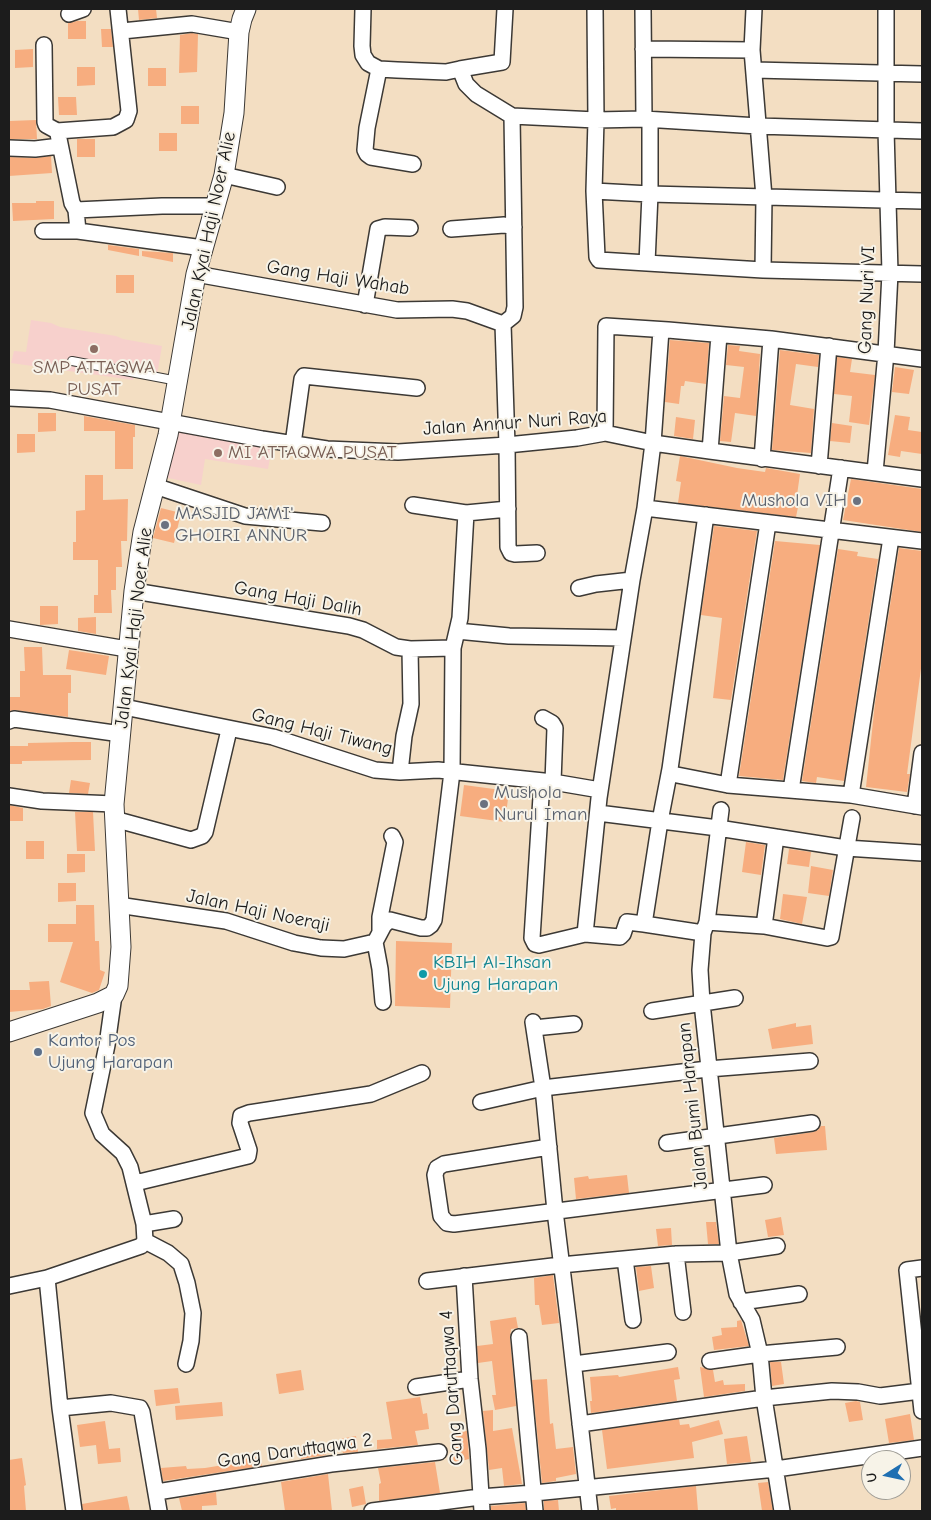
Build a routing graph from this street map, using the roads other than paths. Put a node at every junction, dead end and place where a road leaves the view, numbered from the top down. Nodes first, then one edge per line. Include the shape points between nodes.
1 (118, 9) edge
2 (246, 9) edge
3 (363, 9) edge
4 (505, 9) edge
5 (595, 9) edge
6 (642, 9) edge
7 (754, 9) edge
8 (886, 9) edge
9 (122, 31) junction
10 (239, 32) junction
11 (44, 45) dead end
12 (643, 49) junction
13 (752, 50) junction
14 (379, 68) junction
15 (460, 69) junction
16 (754, 70) junction
17 (885, 73) junction
18 (922, 74) edge
19 (512, 116) junction
20 (647, 119) junction
21 (596, 120) junction
22 (758, 126) junction
23 (886, 130) junction
24 (57, 131) junction
25 (922, 131) edge
26 (60, 146) junction
27 (9, 148) edge
28 (413, 164) dead end
29 (224, 175) junction
30 (277, 187) dead end
31 (594, 191) junction
32 (650, 194) junction
33 (764, 197) junction
34 (888, 200) junction
35 (922, 201) edge
36 (214, 206) junction
37 (76, 210) junction
38 (514, 227) junction
39 (410, 228) dead end
40 (451, 229) dead end
41 (42, 231) dead end
42 (78, 232) junction
43 (203, 248) junction
44 (647, 263) junction
45 (763, 270) junction
46 (196, 274) junction
47 (890, 274) junction
48 (922, 274) edge
49 (365, 305) junction
50 (503, 324) junction
51 (661, 330) junction
52 (719, 335) junction
53 (771, 340) junction
54 (828, 346) junction
55 (886, 353) junction
56 (922, 359) edge
57 (72, 361) dead end
58 (178, 381) junction
59 (417, 388) dead end
60 (9, 398) edge
61 (169, 422) junction
62 (605, 432) junction
63 (653, 443) junction
64 (294, 444) junction
65 (507, 444) junction
66 (710, 451) junction
67 (762, 459) junction
68 (819, 466) junction
69 (841, 468) junction
70 (875, 472) junction
71 (922, 478) edge
72 (155, 486) junction
73 (413, 505) dead end
74 (645, 508) junction
75 (508, 509) junction
76 (466, 513) junction
77 (706, 515) junction
78 (322, 523) dead end
79 (768, 523) junction
80 (830, 530) junction
81 (891, 538) junction
82 (922, 542) edge
83 (537, 553) dead end
84 (632, 580) junction
85 (578, 588) dead end
86 (134, 591) junction
87 (9, 629) edge
88 (456, 631) junction
89 (623, 638) junction
90 (453, 648) junction
91 (127, 649) junction
92 (410, 649) junction
93 (124, 707) junction
94 (543, 718) dead end
95 (9, 721) edge
96 (229, 730) junction
97 (121, 734) junction
98 (922, 752) edge
99 (670, 769) junction
100 (400, 772) junction
101 (452, 772) junction
102 (548, 782) junction
103 (728, 785) junction
104 (600, 790) junction
105 (791, 790) junction
106 (851, 795) junction
107 (9, 796) edge
108 (919, 807) edge
109 (720, 810) dead end
110 (114, 811) junction
111 (598, 813) junction
112 (852, 818) dead end
113 (660, 821) junction
114 (718, 828) junction
115 (392, 836) dead end
116 (776, 837) junction
117 (846, 848) junction
118 (922, 853) edge
119 (118, 905) junction
120 (644, 924) junction
121 (764, 926) junction
122 (705, 928) junction
123 (585, 934) junction
124 (377, 939) junction
125 (114, 995) junction
126 (735, 998) dead end
127 (383, 1002) dead end
128 (702, 1002) junction
129 (652, 1011) dead end
130 (574, 1024) dead end
131 (9, 1032) edge
132 (810, 1061) dead end
133 (708, 1069) junction
134 (422, 1073) dead end
135 (543, 1088) junction
136 (480, 1102) dead end
137 (812, 1123) dead end
138 (716, 1135) junction
139 (666, 1143) dead end
140 (549, 1147) junction
141 (135, 1183) junction
142 (764, 1185) dead end
143 (722, 1191) junction
144 (555, 1211) junction
145 (174, 1219) dead end
146 (144, 1224) junction
147 (146, 1242) junction
148 (777, 1246) dead end
149 (729, 1253) junction
150 (676, 1254) junction
151 (625, 1259) junction
152 (561, 1265) junction
153 (922, 1268) edge
154 (464, 1276) junction
155 (47, 1278) junction
156 (427, 1282) dead end
157 (9, 1286) edge
158 (800, 1294) dead end
159 (740, 1302) junction
160 (683, 1312) dead end
161 (633, 1320) dead end
162 (519, 1337) dead end
163 (837, 1348) dead end
164 (668, 1352) dead end
165 (760, 1354) junction
166 (710, 1360) dead end
167 (186, 1364) dead end
168 (574, 1364) junction
169 (470, 1380) junction
170 (416, 1387) dead end
171 (920, 1391) junction
172 (764, 1398) junction
173 (60, 1408) junction
174 (922, 1411) edge
175 (580, 1424) junction
176 (922, 1448) edge
177 (440, 1452) dead end
178 (776, 1469) junction
179 (587, 1487) junction
180 (157, 1492) junction
181 (534, 1493) junction
182 (481, 1504) edge
183 (74, 1511) edge
184 (159, 1511) edge
185 (372, 1511) edge
186 (536, 1511) edge
187 (590, 1511) edge
188 (782, 1511) edge

1 - 9 street
2 - 10 street, Jalan Kyai Haji Noer Alie
3 - 14 street via 363,55 368,63
4 - 15 street via 502,62
5 - 21 street
6 - 12 street
7 - 13 street
8 - 17 street, Gang Nuri VI
9 - 10 street via 192,24
9 - 24 street via 129,111 126,120 113,127
10 - 29 street, Jalan Kyai Haji Noer Alie via 234,113
11 - 24 street via 44,117 46,125
12 - 13 street
12 - 20 street
13 - 16 street
14 - 15 street via 446,72
14 - 28 street via 365,150 371,156
15 - 19 street via 466,84 476,94
16 - 17 street
16 - 22 street
17 - 18 street
17 - 23 street, Gang Nuri VI
19 - 21 street
19 - 38 street
20 - 21 street
20 - 22 street
20 - 32 street
21 - 31 street
22 - 23 street
22 - 33 street
23 - 25 street
23 - 34 street, Gang Nuri VI
24 - 26 street
26 - 27 street
26 - 37 street
29 - 30 street
29 - 36 street, Jalan Kyai Haji Noer Alie
31 - 32 street
31 - 44 street via 598,259
32 - 33 street
32 - 44 street
33 - 34 street
33 - 45 street
34 - 35 street
34 - 47 street, Gang Nuri VI
36 - 37 street
36 - 43 street, Jalan Kyai Haji Noer Alie
37 - 42 street
38 - 40 street
38 - 50 street via 515,313
39 - 49 street via 378,229
41 - 42 street
42 - 43 street
43 - 46 street, Jalan Kyai Haji Noer Alie
44 - 45 street
45 - 47 street
46 - 49 street, Gang Haji Wahab
46 - 58 street, Jalan Kyai Haji Noer Alie
47 - 48 street
47 - 55 street, Gang Nuri VI
49 - 50 street, Gang Haji Wahab via 397,310 466,311
50 - 65 street
51 - 52 street
51 - 62 street via 606,326
51 - 63 street
52 - 53 street
52 - 66 street
53 - 54 street
53 - 67 street
54 - 55 street
54 - 68 street
55 - 56 street
55 - 70 street, Gang Nuri VI
57 - 58 lane
58 - 61 street, Jalan Kyai Haji Noer Alie
59 - 64 street via 304,376
60 - 61 street, Jalan Annur Nuri Raya via 50,400
61 - 64 street, Jalan Annur Nuri Raya
61 - 72 street, Jalan Kyai Haji Noer Alie
62 - 63 street, Jalan Annur Nuri Raya
62 - 65 street, Jalan Annur Nuri Raya via 577,438
63 - 66 street, Jalan Annur Nuri Raya
63 - 74 street
64 - 65 street, Jalan Annur Nuri Raya via 390,452
65 - 75 street
66 - 67 street, Jalan Annur Nuri Raya
67 - 68 street, Jalan Annur Nuri Raya
68 - 69 street, Jalan Annur Nuri Raya
69 - 70 street, Jalan Annur Nuri Raya
69 - 80 street
70 - 71 street, Jalan Annur Nuri Raya
72 - 78 street via 245,516
72 - 86 street, Jalan Kyai Haji Noer Alie via 143,532
73 - 76 street
74 - 77 street
74 - 84 street
75 - 76 street
75 - 83 street via 508,548 511,553
76 - 88 street via 460,618
77 - 79 street
77 - 99 street
79 - 80 street
79 - 103 street
80 - 81 street
80 - 105 street
81 - 82 street
81 - 106 street
84 - 85 street
84 - 89 street
86 - 91 street, Jalan Kyai Haji Noer Alie
86 - 92 street, Gang Haji Dalih via 350,626 396,647
87 - 91 street
88 - 89 street via 509,636
88 - 90 street
89 - 104 street
90 - 92 street, Gang Haji Dalih
90 - 101 street
91 - 93 street, Jalan Kyai Haji Noer Alie
92 - 100 street via 411,704
93 - 96 street, Gang Haji Tiwang
93 - 97 street, Jalan Kyai Haji Noer Alie
94 - 102 street via 555,728
95 - 97 street via 14,719
96 - 100 street, Gang Haji Tiwang via 286,741 375,770
96 - 110 street via 202,836 190,840
97 - 110 street, Jalan Kyai Haji Noer Alie
98 - 108 street
99 - 103 street via 677,776
99 - 113 street
100 - 101 street, Gang Haji Tiwang
101 - 102 street, Gang Haji Tiwang
101 - 124 street, Jalan Haji Noeraji via 434,920 427,928 421,928 390,920
102 - 104 street, Gang Haji Tiwang
102 - 123 street via 533,942 539,945
103 - 105 street
104 - 111 street
105 - 106 street
106 - 108 street
107 - 110 street
109 - 114 street, Jalan Bumi Harapan
110 - 119 street, Jalan Kyai Haji Noer Alie
111 - 113 street
111 - 123 street
112 - 117 street
113 - 114 street
113 - 120 street
114 - 116 street
114 - 122 street, Jalan Bumi Harapan
115 - 124 street via 395,842
116 - 117 street
116 - 121 street
117 - 118 street
117 - 121 street via 831,937
119 - 124 street, Jalan Haji Noeraji via 226,921 294,943 321,948 344,949
119 - 125 street, Jalan Kyai Haji Noer Alie via 121,969
120 - 122 street
120 - 123 street via 627,922 620,937
121 - 122 street
122 - 128 street, Jalan Bumi Harapan via 701,963
124 - 127 street
125 - 131 street
125 - 141 street via 95,1120 102,1134 123,1153
126 - 128 street
128 - 129 street
128 - 133 street, Jalan Bumi Harapan
130 - 135 street via 533,1025
132 - 133 street
133 - 135 street
133 - 138 street, Jalan Bumi Harapan
134 - 141 street via 371,1094 248,1113 241,1116 240,1123 248,1156
135 - 136 street
135 - 140 street
137 - 138 street
138 - 139 street
138 - 143 street, Jalan Bumi Harapan
140 - 144 street
140 - 144 street via 444,1164 437,1168 435,1175 441,1216 447,1223
141 - 146 street
142 - 143 street
143 - 144 street
143 - 149 street, Jalan Bumi Harapan
144 - 152 street
145 - 146 street
146 - 147 street
147 - 155 street
147 - 167 street via 181,1264 193,1313
148 - 149 street
149 - 150 street
149 - 159 street, Jalan Bumi Harapan
150 - 151 street
150 - 160 street
151 - 152 street
151 - 161 street
152 - 154 street
152 - 168 street
153 - 171 street via 907,1270
154 - 156 street
154 - 169 street, Gang Daruttaqwa 4
155 - 157 street
155 - 173 street
158 - 159 street
159 - 165 street, Jalan Bumi Harapan via 752,1320
162 - 181 street
163 - 165 street
164 - 168 street
165 - 166 street
165 - 172 street, Jalan Bumi Harapan
168 - 175 street
169 - 170 street
169 - 182 street, Gang Daruttaqwa 4
171 - 172 street via 880,1396 832,1391
171 - 174 street
172 - 175 street
172 - 178 street, Jalan Bumi Harapan
173 - 180 street via 111,1403 140,1408
173 - 183 street
175 - 179 street
176 - 178 street
177 - 180 street, Gang Daruttaqwa 2 via 331,1464
178 - 179 street
178 - 188 street, Jalan Bumi Harapan
179 - 181 street
179 - 187 street
180 - 184 street
181 - 182 street
181 - 186 street
182 - 185 street

